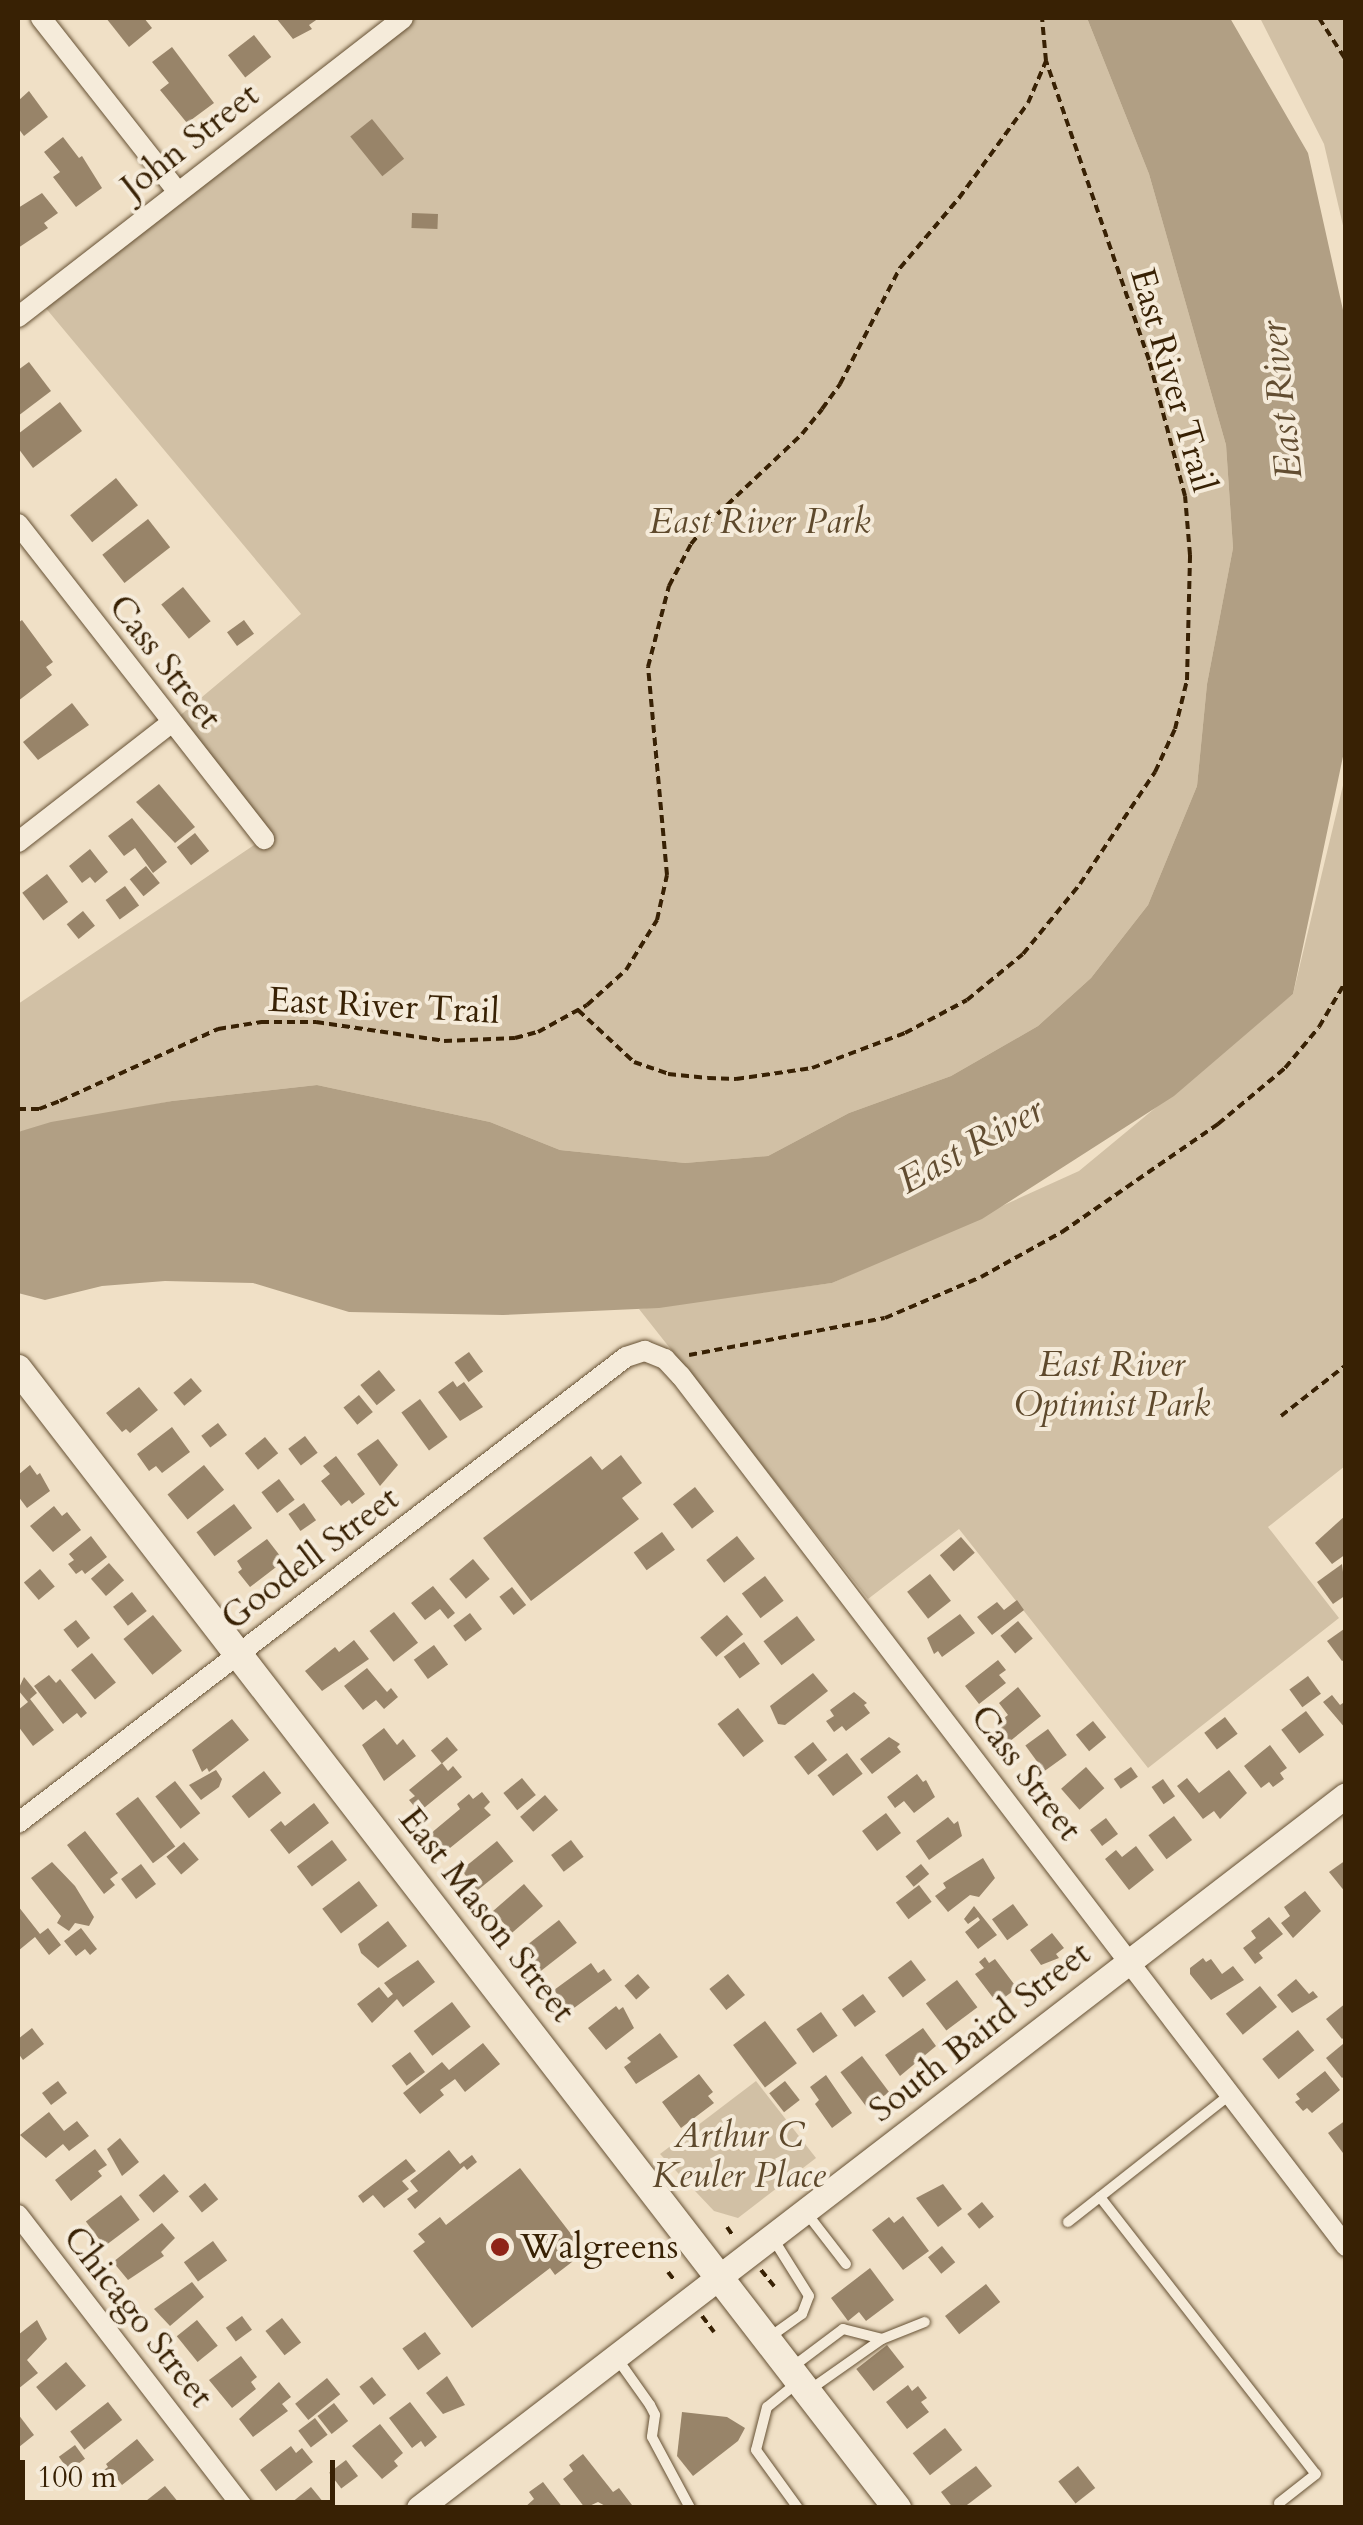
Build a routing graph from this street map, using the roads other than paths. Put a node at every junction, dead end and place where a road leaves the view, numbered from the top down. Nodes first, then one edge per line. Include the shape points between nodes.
1 (41, 18) edge
2 (403, 18) edge
3 (177, 191) junction
4 (18, 317) edge
5 (18, 524) edge
6 (170, 723) junction
7 (264, 839) dead end
8 (18, 842) edge
9 (645, 1351) joint
10 (18, 1369) edge
11 (237, 1654) junction
12 (1346, 1794) edge
13 (18, 1823) edge
14 (1129, 1961) junction
15 (1228, 2096) junction
16 (1100, 2198) junction
17 (805, 2211) junction
18 (18, 2214) edge
19 (1068, 2222) dead end
20 (772, 2236) junction
21 (1346, 2246) edge
22 (846, 2264) dead end
23 (719, 2277) junction
24 (925, 2322) dead end
25 (767, 2339) junction
26 (882, 2339) junction
27 (615, 2357) junction
28 (799, 2380) junction
29 (1279, 2503) dead end
30 (244, 2508) edge
31 (419, 2508) edge
32 (690, 2508) edge
33 (798, 2508) edge
34 (897, 2508) edge

1 - 3 street
2 - 3 street, John Street
3 - 4 street, John Street
5 - 6 street, Cass Street
6 - 7 street, Cass Street
6 - 8 street
9 - 11 street, Goodell Street via 626,1358
9 - 14 street, Cass Street via 673,1366
10 - 11 main road, East Mason Street
11 - 13 street, Goodell Street
11 - 23 main road, East Mason Street
12 - 14 street, South Baird Street
14 - 15 street, Cass Street
14 - 17 street, South Baird Street
15 - 16 lane
15 - 21 street, Cass Street
16 - 19 lane
16 - 29 lane via 1316,2474
17 - 20 street, South Baird Street
17 - 22 lane
18 - 30 street, Chicago Street
20 - 23 street, South Baird Street
20 - 25 lane via 810,2296 802,2314
23 - 25 main road, East Mason Street
23 - 27 street, South Baird Street
24 - 26 lane
25 - 28 main road, East Mason Street
26 - 28 lane
26 - 28 lane via 843,2328
27 - 31 street, South Baird Street
27 - 32 lane via 655,2415 652,2437
28 - 33 lane via 767,2407 756,2450
28 - 34 main road, East Mason Street

